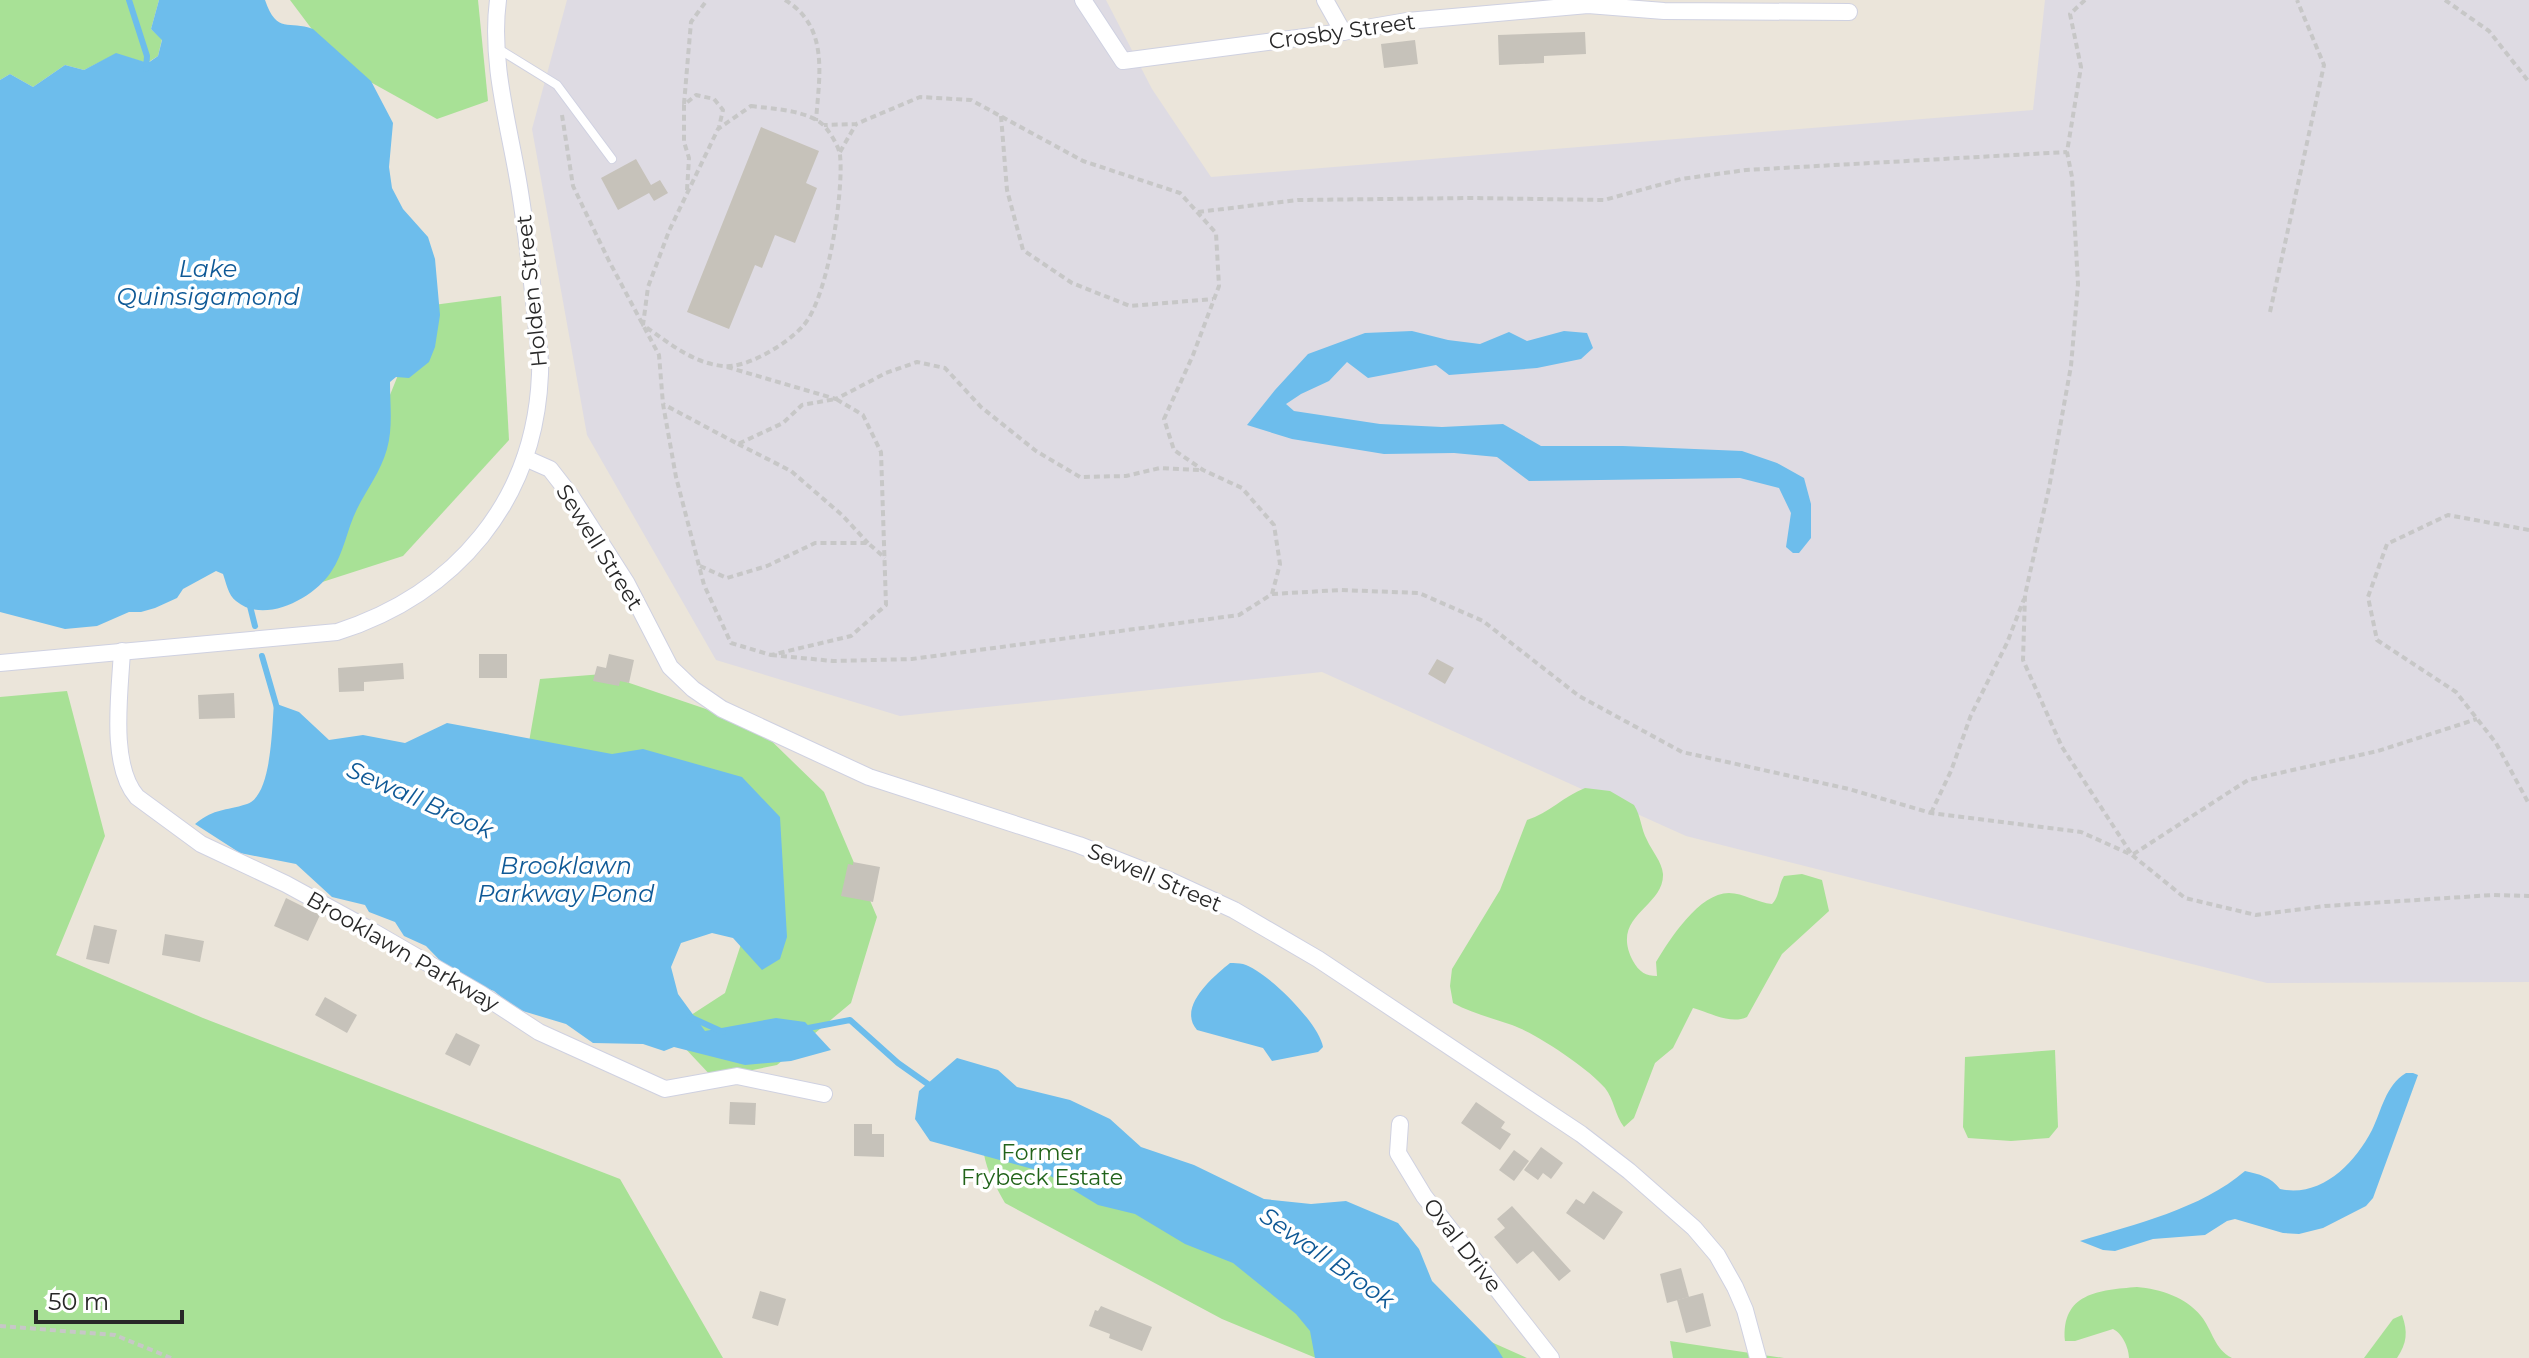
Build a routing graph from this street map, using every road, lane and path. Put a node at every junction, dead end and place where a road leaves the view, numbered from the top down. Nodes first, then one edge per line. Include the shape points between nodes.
1 (498, 0) edge
2 (707, 0) edge
3 (785, 0) edge
4 (1083, 0) edge
5 (1325, 0) edge
6 (2085, 0) edge
7 (2297, 0) edge
8 (2445, 0) edge
9 (1588, 3) edge
10 (1777, 6) edge
11 (1849, 12) dead end
12 (1343, 32) junction
13 (497, 47) junction
14 (2529, 82) edge
15 (557, 85) junction
16 (684, 105) junction
17 (1001, 116) junction
18 (816, 121) junction
19 (856, 124) junction
20 (824, 125) junction
21 (718, 129) junction
22 (840, 152) junction
23 (2067, 152) junction
24 (612, 159) dead end
25 (687, 194) junction
26 (1198, 212) junction
27 (1214, 299) junction
28 (2270, 312) dead end
29 (643, 325) junction
30 (726, 367) junction
31 (836, 399) junction
32 (663, 404) junction
33 (738, 444) junction
34 (525, 458) junction
35 (1203, 470) junction
36 (2529, 530) edge
37 (868, 543) junction
38 (885, 558) junction
39 (700, 566) junction
40 (1272, 594) junction
41 (2025, 595) junction
42 (122, 651) junction
43 (771, 655) junction
44 (0, 663) edge
45 (2477, 719) junction
46 (2529, 804) edge
47 (1931, 813) junction
48 (2132, 855) junction
49 (2529, 896) edge
50 (824, 1094) dead end
51 (1400, 1124) dead end
52 (0, 1326) edge
53 (171, 1358) edge
54 (1551, 1358) edge
55 (1758, 1358) edge

1 - 13 street, Holden Street
2 - 16 path via 691,22
3 - 18 path via 812,24 820,61
4 - 12 street, Crosby Street via 1123,61
5 - 12 street
6 - 23 path via 2070,14 2081,67
7 - 28 path via 2324,65
8 - 14 path via 2489,31
9 - 10 street, Crosby Street via 1664,11
9 - 12 street, Crosby Street
10 - 11 street, Crosby Street
13 - 15 lane
13 - 34 street, Holden Street via 541,372
15 - 24 lane
15 - 29 path via 573,186
16 - 21 path via 696,95 714,99 723,110
16 - 25 path
17 - 19 path via 971,100 920,97
17 - 26 path via 1083,161 1180,193
17 - 27 path via 1007,190 1023,250 1072,283 1130,306
18 - 20 path
18 - 21 path via 796,112 751,106
19 - 20 path
19 - 22 path
20 - 22 path
21 - 25 path
22 - 30 path via 837,221 824,282 805,325 761,358
23 - 26 path via 1746,170 1681,179 1604,200 1298,200
23 - 41 path via 2077,298 2071,366
25 - 29 path via 648,287
26 - 27 path via 1216,233 1219,286
27 - 35 path via 1164,419 1174,450
29 - 30 path via 693,359
29 - 32 path via 659,355
30 - 31 path
31 - 33 path via 802,405 783,423
31 - 35 path via 917,362 945,368 1025,443 1080,477 1126,476 1160,468
31 - 38 path via 863,415 881,452
32 - 33 path
32 - 39 path
33 - 37 path via 791,471
34 - 42 street, Holden Street via 500,511 457,564 439,580 360,624 337,632
34 - 55 street, Sewell Street via 550,469 571,496 626,582 670,667 693,689 722,709 869,777 1079,845 1171,881 1318,959 1581,1134 1694,1228 1735,1287
35 - 40 path via 1242,488 1274,525 1280,564
36 - 45 path via 2448,515 2387,544 2368,597 2377,640 2456,692
37 - 38 path
37 - 39 path via 815,543 727,578
38 - 43 path via 886,605 851,636
39 - 43 path via 731,643
40 - 43 path via 1239,615 912,659 833,661
40 - 47 path via 1419,593 1483,621 1579,696 1682,752
41 - 47 path
41 - 48 path via 2023,660 2062,747
42 - 44 street, Holden Street
42 - 50 street, Brooklawn Parkway via 122,771 137,797 201,844 360,925 539,1032 665,1089 737,1076
45 - 46 path
45 - 48 path via 2378,751 2248,780
47 - 48 path via 2081,832
48 - 49 path via 2185,898 2256,915 2325,906
51 - 54 street, Oval Drive via 1398,1153 1405,1169
52 - 53 path via 115,1335

